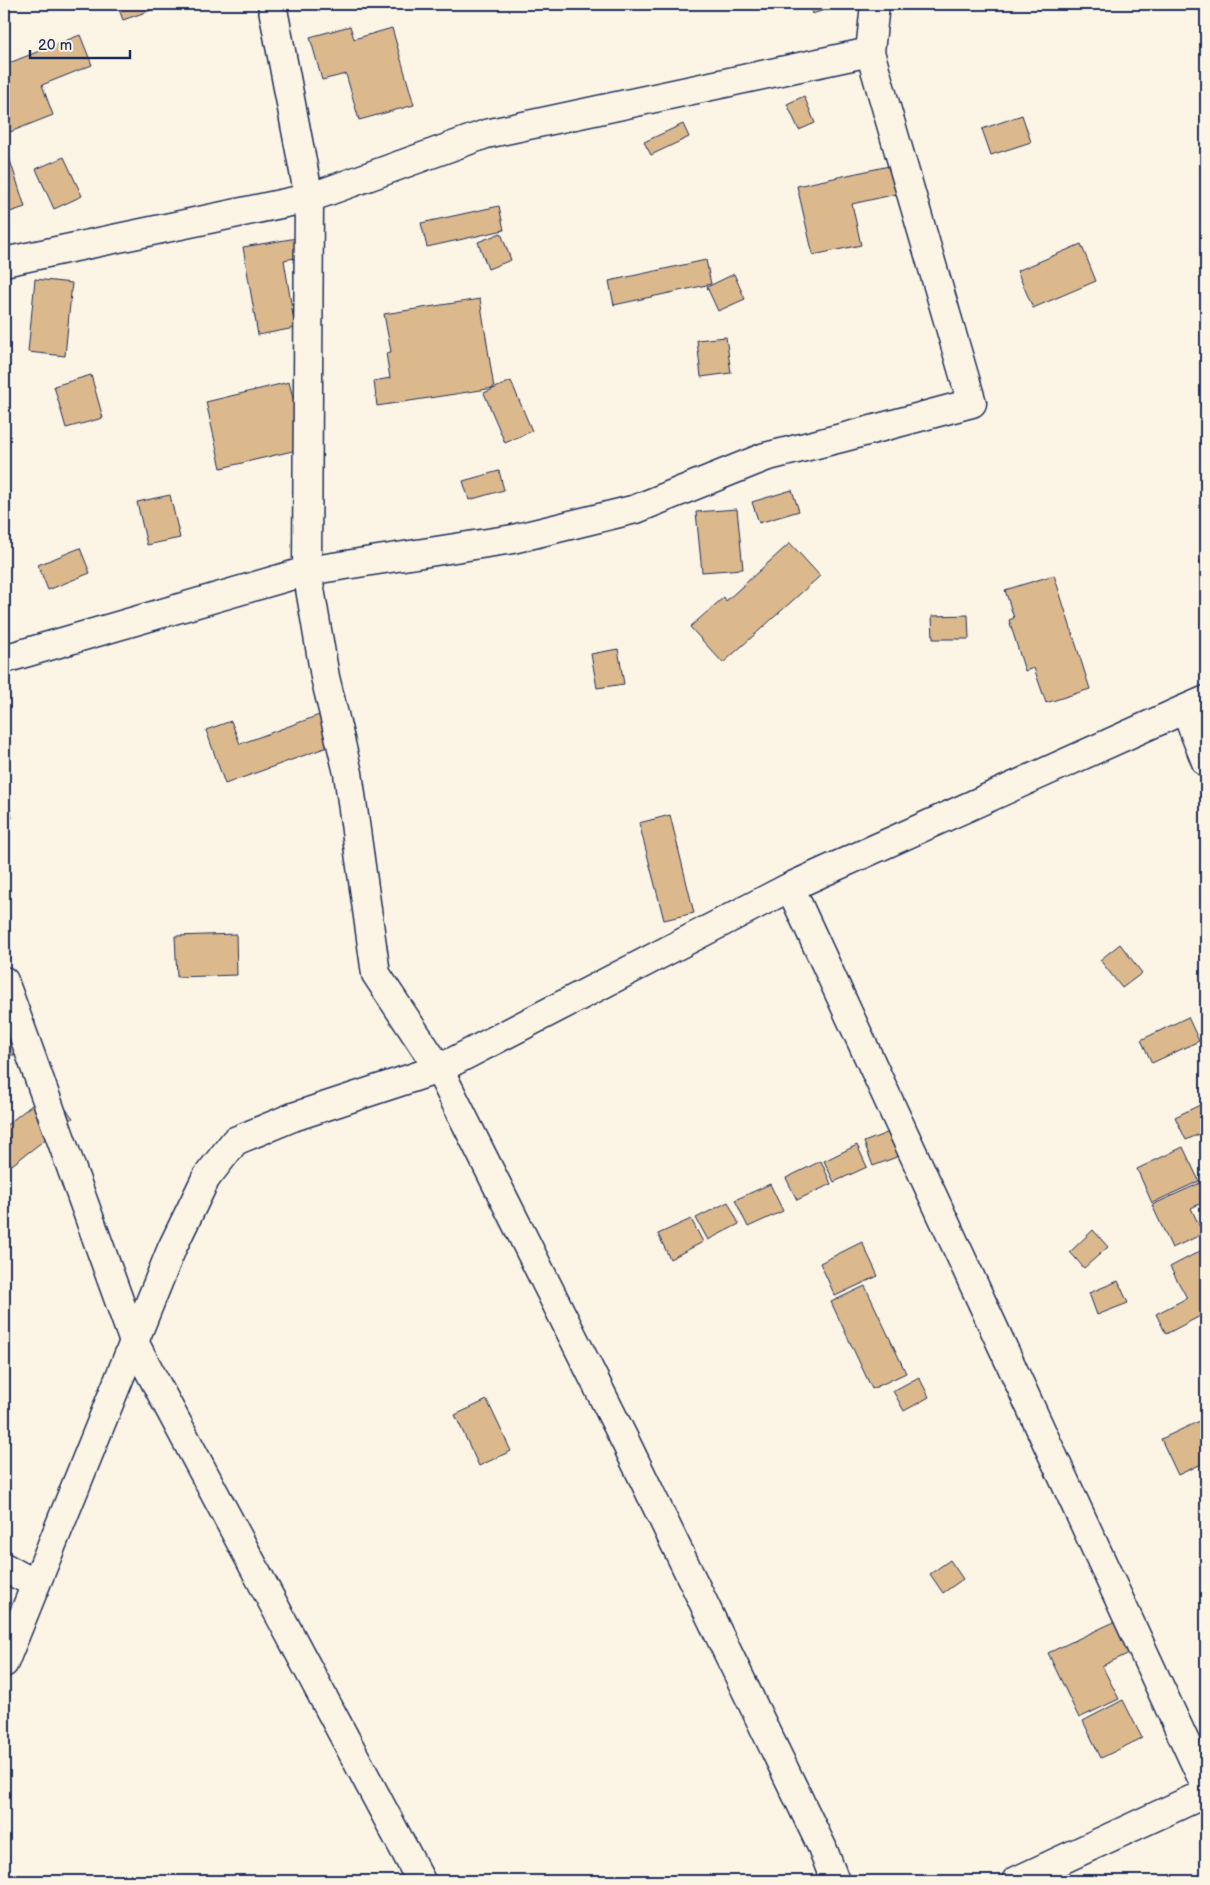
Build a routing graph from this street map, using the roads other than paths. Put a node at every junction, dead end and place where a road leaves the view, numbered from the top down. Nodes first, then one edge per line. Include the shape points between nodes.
1 (272, 4) edge
2 (875, 4) edge
3 (870, 52) junction
4 (309, 198) junction
5 (4, 262) edge
6 (308, 571) junction
7 (4, 659) edge
8 (1196, 704) edge
9 (1206, 762) edge
10 (790, 887) junction
11 (4, 981) edge
12 (439, 1069) junction
13 (134, 1342) junction
14 (4, 1567) edge
15 (35, 1584) junction
16 (4, 1663) edge
17 (1206, 1787) edge
18 (1206, 1793) edge
19 (421, 1881) edge
20 (835, 1881) edge
21 (1016, 1881) edge

1 - 4 street
2 - 3 street
3 - 4 street via 486,134
3 - 6 street via 972,403 765,457 636,510 513,539
4 - 5 street
4 - 6 street
6 - 7 street
6 - 12 street via 325,677 348,773 376,974
8 - 9 street
8 - 10 street
10 - 12 street
10 - 17 street
11 - 13 street
12 - 13 street via 293,1116 235,1141 206,1178 172,1248
12 - 20 street via 626,1442 822,1847
13 - 15 street
13 - 19 street
14 - 15 street
15 - 16 street
18 - 21 street

